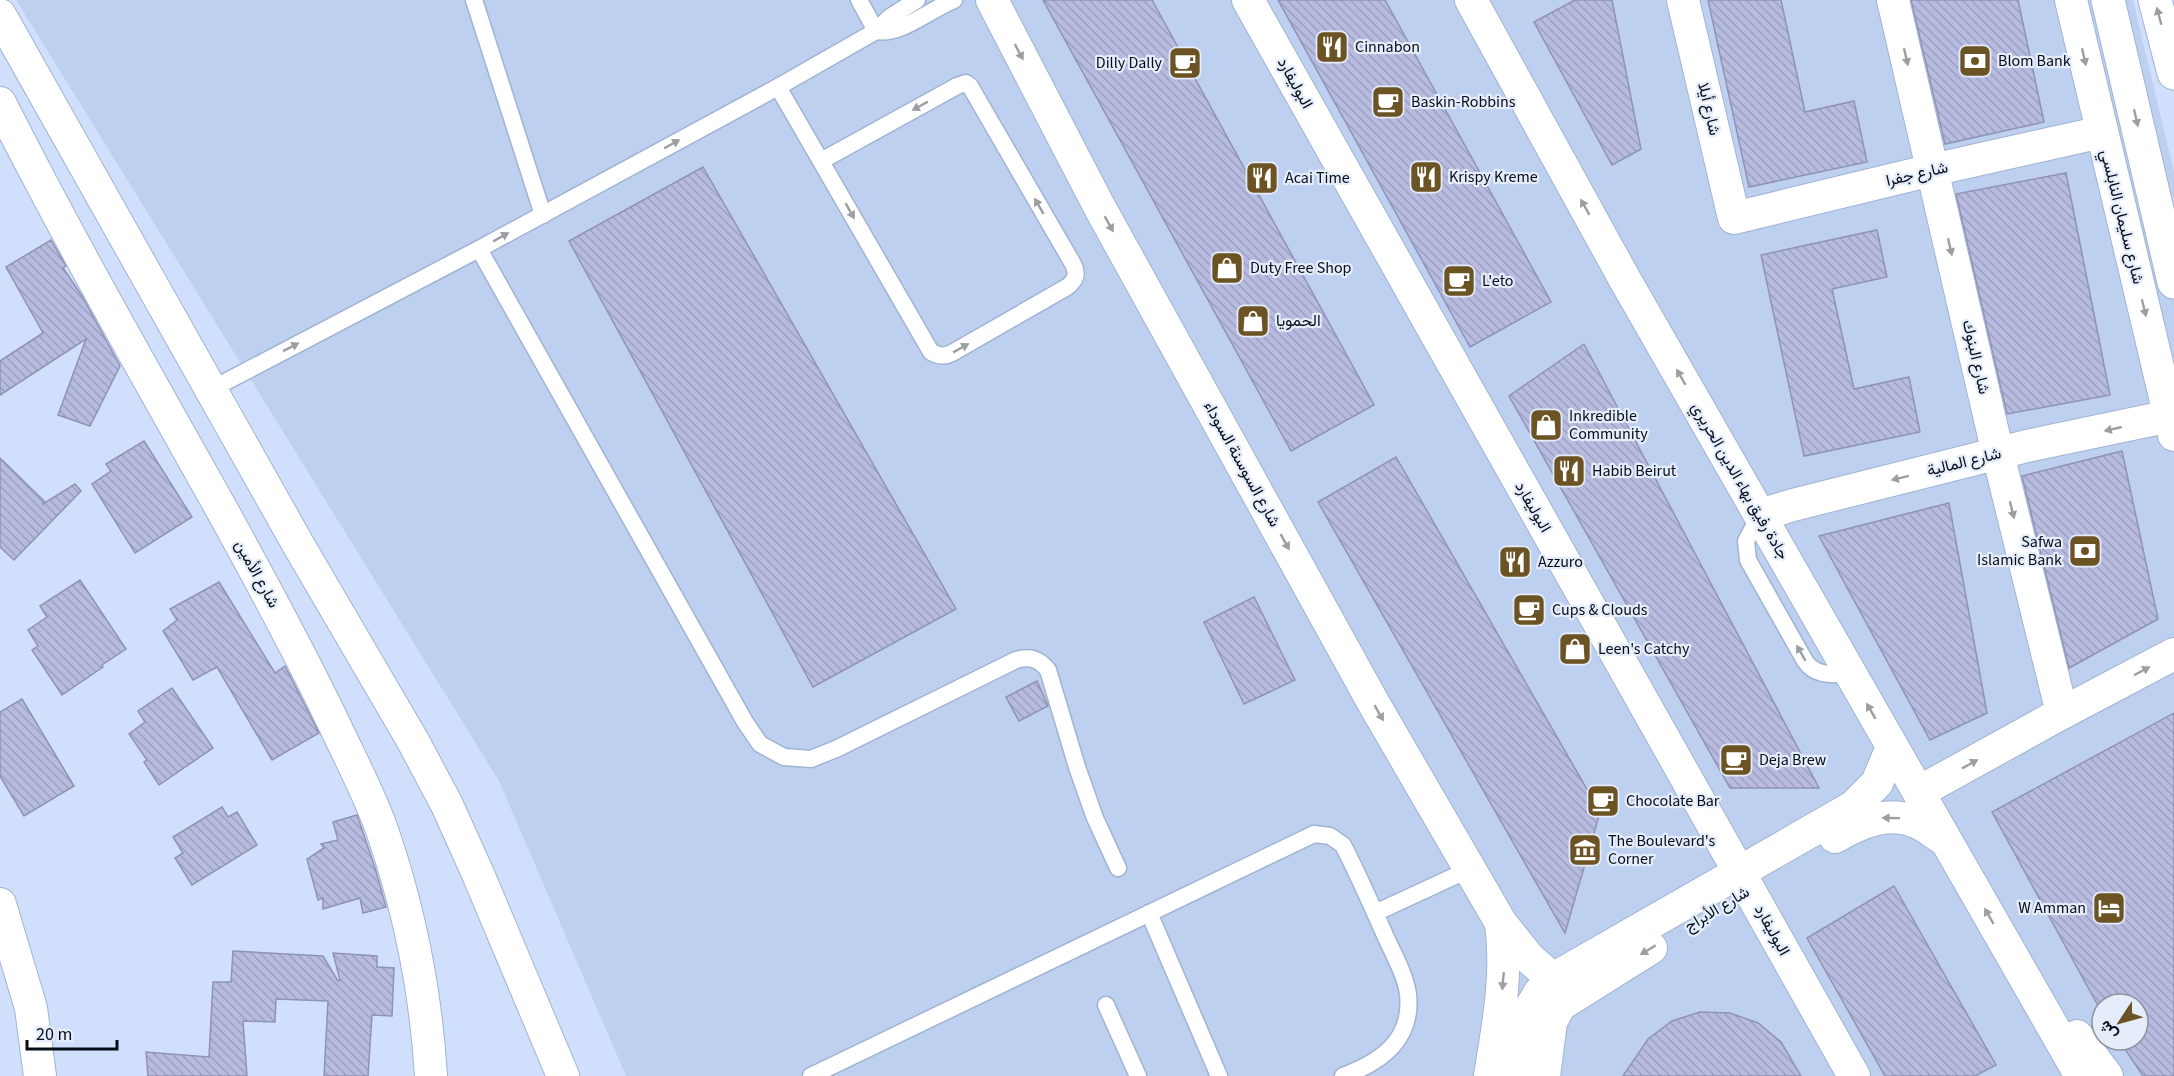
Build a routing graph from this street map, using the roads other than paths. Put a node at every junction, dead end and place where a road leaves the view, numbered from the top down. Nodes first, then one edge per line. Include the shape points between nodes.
1 (474, 0) edge
2 (859, 0) edge
3 (917, 0) edge
4 (954, 0) edge
5 (992, 0) edge
6 (1248, 0) edge
7 (1683, 0) edge
8 (1893, 0) edge
9 (2071, 0) edge
10 (2108, 0) edge
11 (2155, 0) edge
12 (1479, 3) edge
13 (0, 15) edge
14 (876, 31) junction
15 (2174, 74) edge
16 (778, 87) junction
17 (0, 104) edge
18 (2102, 132) junction
19 (10, 149) edge
20 (821, 161) junction
21 (1932, 170) junction
22 (543, 215) junction
23 (1734, 218) joint
24 (479, 249) junction
25 (2174, 282) edge
26 (210, 390) junction
27 (2172, 425) edge
28 (1998, 454) junction
29 (1760, 516) junction
30 (299, 546) junction
31 (255, 570) junction
32 (2174, 654) edge
33 (2062, 713) junction
34 (1892, 747) junction
35 (1919, 792) junction
36 (1944, 839) junction
37 (1118, 868) dead end
38 (1470, 869) junction
39 (1745, 881) junction
40 (0, 904) edge
41 (1149, 913) junction
42 (1375, 913) junction
43 (1501, 923) junction
44 (2015, 960) junction
45 (1553, 979) junction
46 (2032, 989) junction
47 (534, 1005) junction
48 (1106, 1005) dead end
49 (40, 1076) edge
50 (431, 1076) edge
51 (538, 1076) edge
52 (556, 1076) edge
53 (562, 1076) edge
54 (811, 1076) edge
55 (1138, 1076) edge
56 (1219, 1076) edge
57 (1343, 1076) edge
58 (1490, 1076) edge
59 (1519, 1076) edge
60 (1544, 1076) edge
61 (1854, 1076) edge
62 (2056, 1076) edge
63 (2081, 1076) edge
64 (2107, 1076) edge

1 - 22 lane
2 - 14 lane
3 - 14 lane
4 - 14 lane via 895,30
5 -> 38 street, شارع السوسنة السوداء via 1100,208 1374,704
6 - 39 street, البوليفارد
7 - 23 street, شارع أيلا
8 -> 21 street, شارع البنوك
9 -> 18 street, شارع سليمان النابلسي
10 -> 25 main road
15 -> 11 main road
29 -> 12 street, جادة رفيق بهاء الدين الحريري via 1624,278
13 - 26 street
14 - 16 lane
16 - 20 lane
22 -> 16 lane
17 - 19 street, شارع الأمين
18 - 21 street, شارع جفرا
18 -> 27 street, شارع سليمان النابلسي
19 - 31 street, شارع الأمين via 57,214
20 -> 20 lane via 931,352 938,356 952,353 1067,287 1076,277 1073,264 966,83
21 - 23 street, شارع جفرا
21 -> 28 street, شارع البنوك
24 -> 22 lane
26 -> 24 lane
24 - 37 lane via 760,744 784,757 811,759 1016,660 1035,658 1048,670 1095,818
26 - 30 street
27 -> 28 street, شارع المالية
28 -> 29 street, شارع المالية
28 -> 33 street, شارع البنوك
34 -> 29 street, جادة رفيق بهاء الدين الحريري
30 - 31 street
30 - 47 street via 447,805
31 - 50 street, شارع الأمين via 310,672 383,832 418,965
33 -> 32 street
35 -> 33 street
34 - 35 street, جادة رفيق بهاء الدين الحريري
34 - 39 street, شارع الأبراج via 1877,783 1865,797
35 - 36 street, جادة رفيق بهاء الدين الحريري
36 -> 39 street, شارع الأبراج via 1915,821 1871,820
44 -> 36 street, جادة رفيق بهاء الدين الحريري
38 - 42 lane
38 - 43 street, شارع السوسنة السوداء
39 - 45 street, شارع الأبراج
39 -> 60 street, شارع الأبراج via 1560,1005 1551,1022
39 - 61 street, البوليفارد
40 - 49 street via 31,1008
41 - 42 lane via 1314,834 1330,836 1344,845
41 - 54 lane
41 - 56 lane
42 - 57 lane via 1408,993 1407,1017 1398,1039 1383,1057
43 - 45 street, شارع السوسنة السوداء via 1529,958
43 -> 58 street, شارع السوسنة السوداء via 1505,965
44 - 46 street, جادة رفيق بهاء الدين الحريري
44 - 62 street, جادة رفيق بهاء الدين الحريري via 2024,1002
45 - 59 street via 1531,1007
46 - 63 street, جادة رفيق بهاء الدين الحريري
46 - 64 street, جادة رفيق بهاء الدين الحريري via 2064,1020
47 - 51 street
47 - 52 street
47 - 53 street
48 - 55 lane

